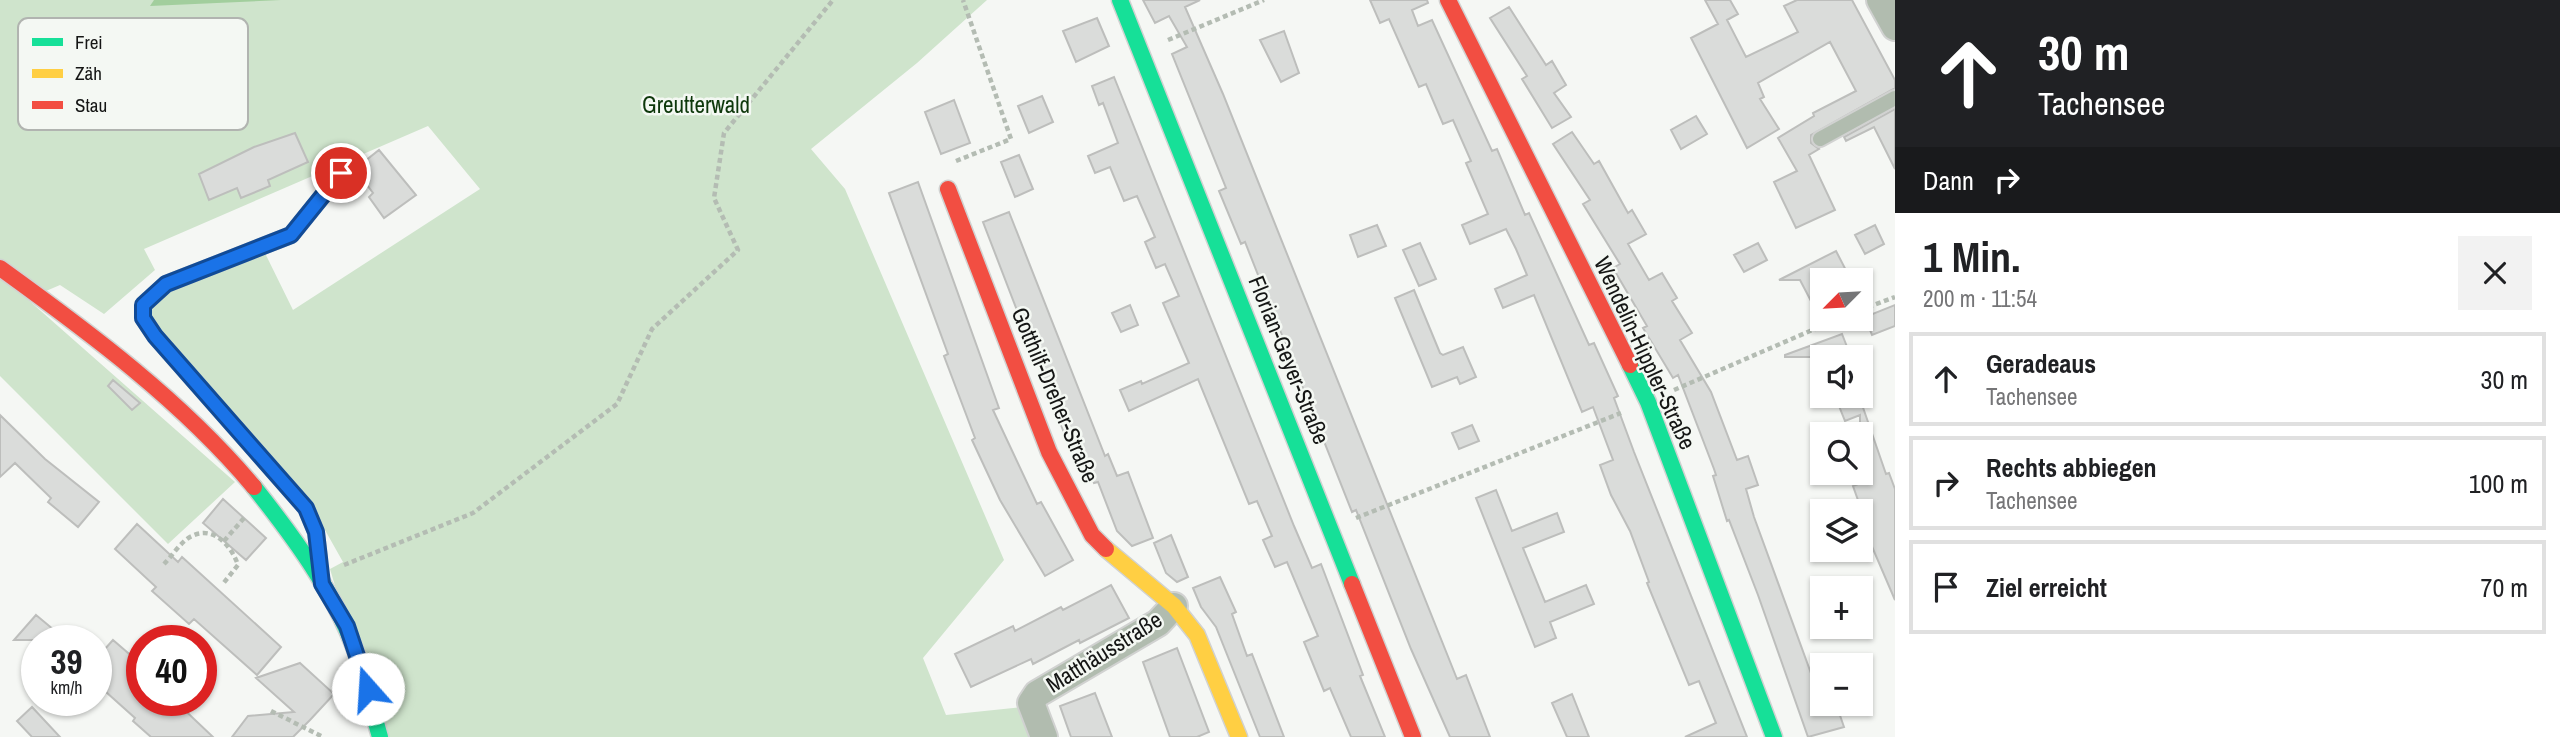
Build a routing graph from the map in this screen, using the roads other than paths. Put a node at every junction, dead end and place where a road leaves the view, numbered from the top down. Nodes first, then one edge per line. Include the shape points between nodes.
1 (1120, 0) edge
2 (1448, 0) edge
3 (1880, 0) edge
4 (1895, 27) edge
5 (1895, 99) edge
6 (1820, 139) dead end
7 (341, 173) dead end
8 (948, 189) road end
9 (0, 268) edge
10 (322, 584) junction
11 (1174, 606) junction
12 (380, 737) edge
13 (1044, 737) edge
14 (1239, 737) edge
15 (1413, 737) edge
16 (1774, 737) edge

1 - 15 street, Florian-Geyer-Straße
2 - 16 street, Wendelin-Hippler-Straße via 1648,402
3 - 4 street
5 - 6 lane
7 - 10 lane via 291,235 166,284 143,305 143,318 155,336 306,508 316,532
8 - 11 street, Gotthilf-Dreher-Straße via 1049,453 1092,535
9 - 10 street via 90,332 198,426 289,527
10 - 12 street via 347,626
11 - 13 street, Matthäusstraße via 1158,623 1037,694 1031,703
11 - 14 street, Gotthilf-Dreher-Straße via 1197,635

